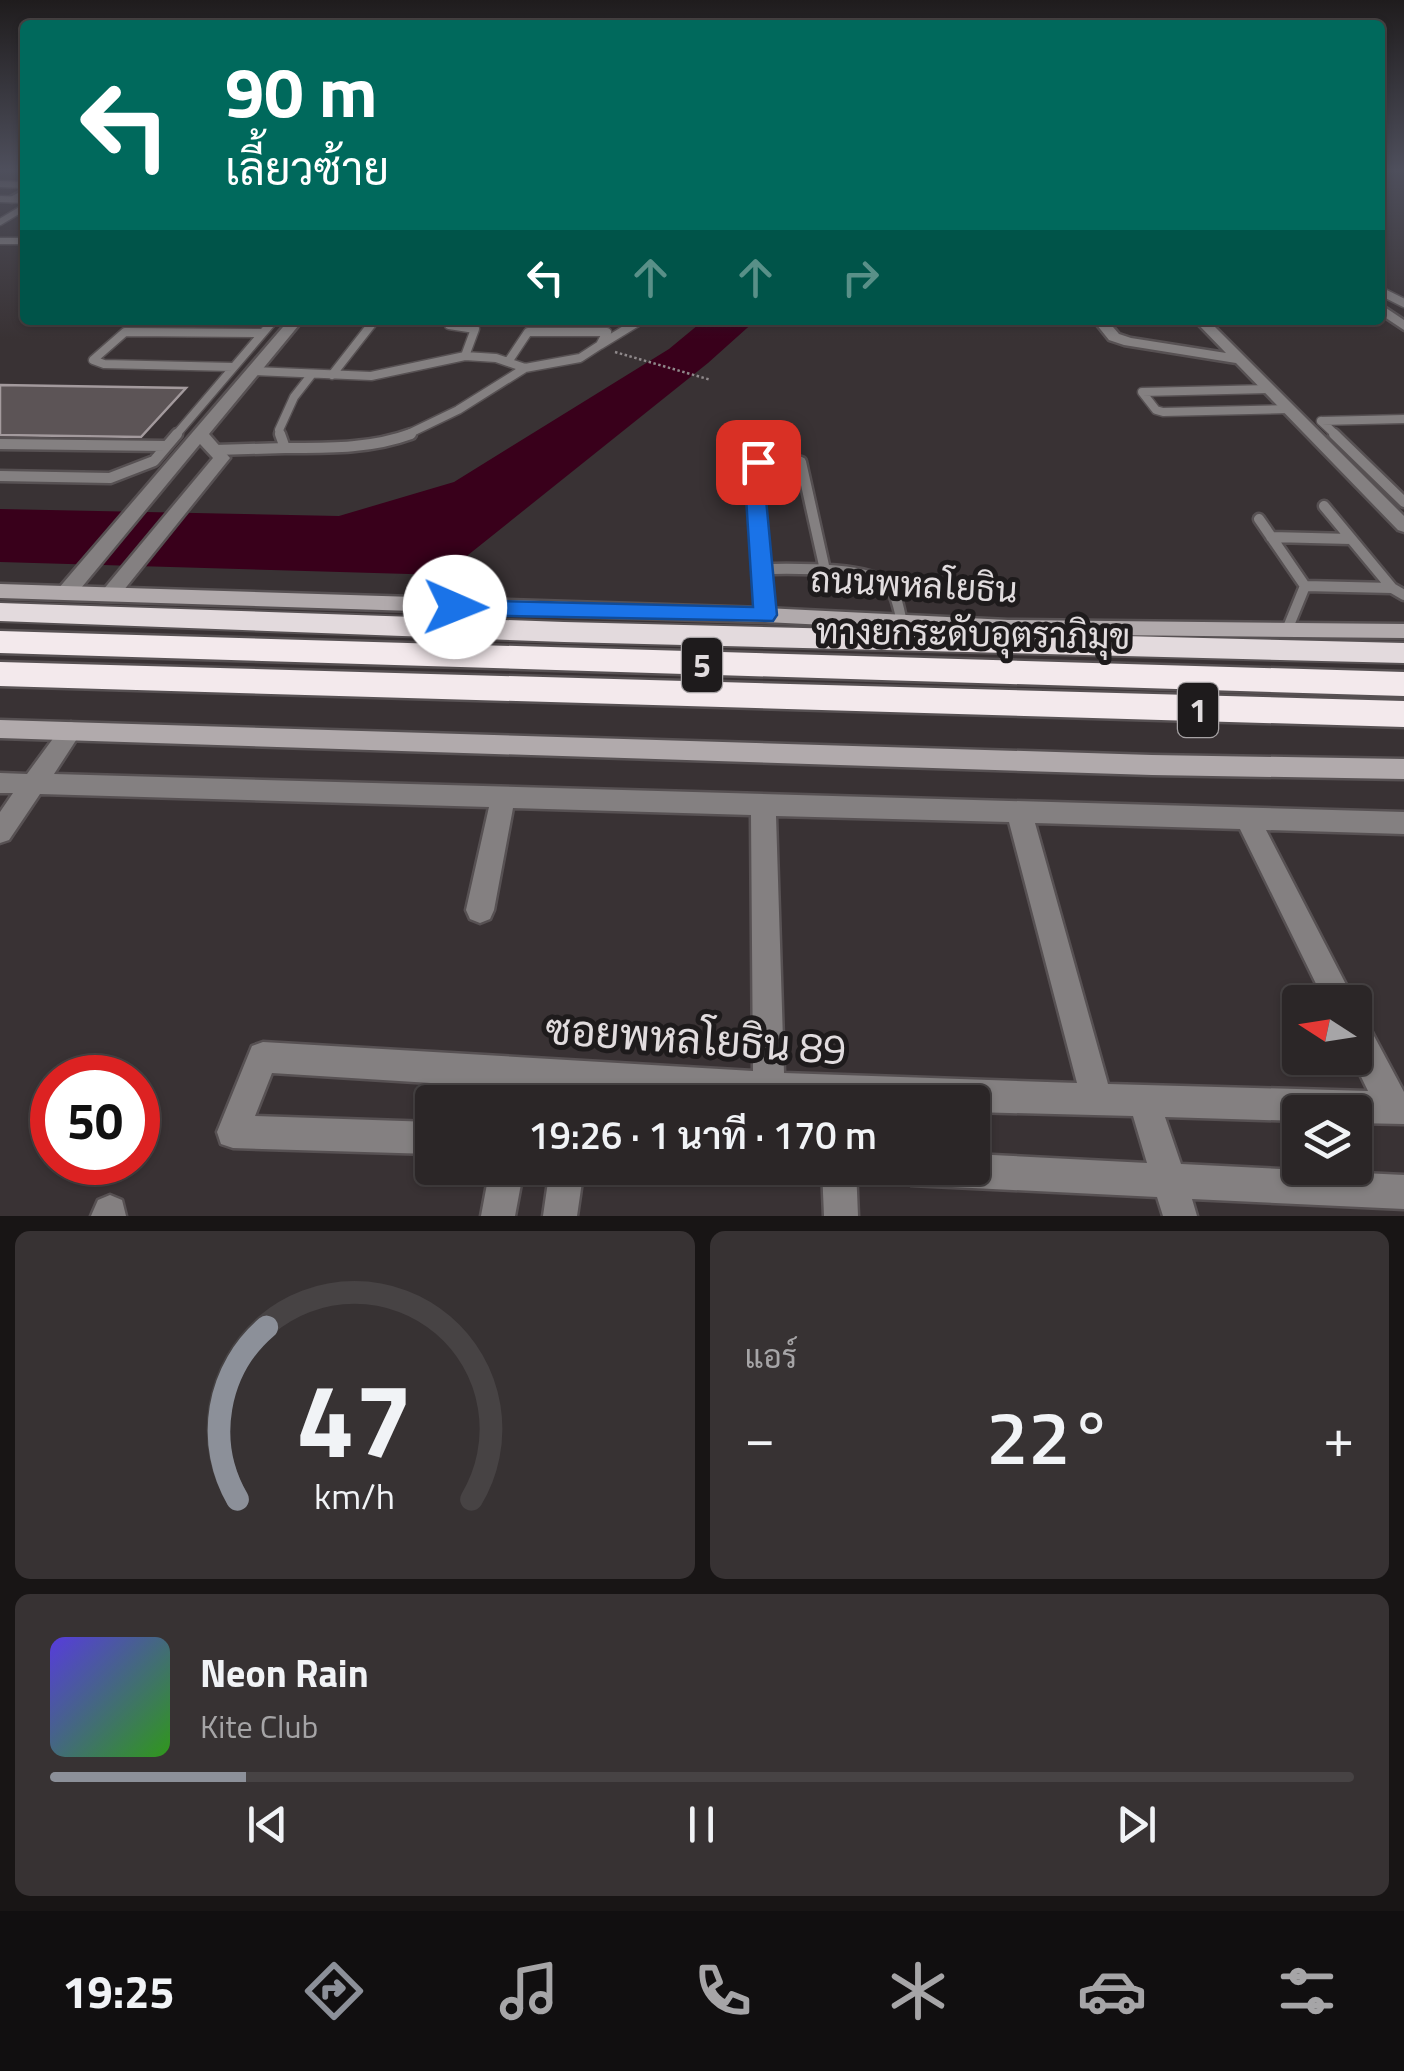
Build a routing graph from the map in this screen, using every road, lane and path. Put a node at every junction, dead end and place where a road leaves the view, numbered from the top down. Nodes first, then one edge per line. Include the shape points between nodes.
1 (269, 325) edge
2 (292, 325) edge
3 (371, 325) edge
4 (449, 325) edge
5 (609, 325) edge
6 (632, 325) edge
7 (1104, 325) edge
8 (1206, 325) edge
9 (607, 332) junction
10 (262, 333) junction
11 (600, 345) junction
12 (465, 356) junction
13 (628, 356) dead end
14 (1241, 360) junction
15 (508, 362) junction
16 (233, 367) junction
17 (525, 368) junction
18 (254, 372) junction
19 (312, 374) junction
20 (332, 374) junction
21 (711, 380) dead end
22 (1269, 389) junction
23 (1289, 410) junction
24 (1404, 419) edge
25 (200, 434) junction
26 (0, 444) edge
27 (166, 446) junction
28 (284, 448) junction
29 (215, 450) junction
30 (0, 476) edge
31 (1404, 502) edge
32 (1324, 506) dead end
33 (1259, 520) dead end
34 (1404, 526) edge
35 (1271, 537) junction
36 (1351, 539) junction
37 (763, 569) junction
38 (825, 570) junction
39 (1305, 586) junction
40 (1392, 588) junction
41 (0, 591) edge
42 (66, 594) junction
43 (1404, 595) edge
44 (108, 596) junction
45 (0, 612) edge
46 (765, 615) junction
47 (902, 622) junction
48 (1287, 630) junction
49 (1140, 631) junction
50 (1404, 632) edge
51 (0, 642) edge
52 (1325, 650) junction
53 (1404, 652) edge
54 (0, 675) edge
55 (1404, 684) edge
56 (1404, 716) edge
57 (0, 729) edge
58 (71, 731) junction
59 (1404, 769) edge
60 (0, 783) edge
61 (35, 784) junction
62 (503, 797) junction
63 (763, 804) junction
64 (1018, 812) junction
65 (1247, 818) junction
66 (1404, 823) edge
67 (0, 832) edge
68 (480, 910) dead end
69 (1331, 985) edge
70 (1372, 1061) edge
71 (518, 1085) edge
72 (768, 1085) edge
73 (990, 1099) edge
74 (1097, 1100) junction
75 (1144, 1101) junction
76 (1399, 1108) edge
77 (415, 1137) edge
78 (990, 1172) edge
79 (1170, 1180) junction
80 (504, 1185) edge
81 (565, 1185) edge
82 (839, 1185) edge
83 (1404, 1192) edge
84 (498, 1216) edge
85 (560, 1216) edge
86 (842, 1216) edge
87 (1180, 1216) edge

1 - 10 lane
2 - 18 street
3 - 20 lane
4 - 12 lane via 475,329
5 - 9 lane
6 - 11 lane
7 - 14 street via 1129,342
8 - 14 street
9 - 11 lane
9 - 15 lane via 528,332
10 - 16 lane
10 - 16 lane via 125,332 93,360
11 - 17 lane via 566,363
12 - 15 lane
12 - 20 lane via 392,374
13 - 21 path
14 - 22 street
15 - 17 lane
16 - 27 lane
17 - 28 lane via 399,438
18 - 19 lane
18 - 25 street
19 - 20 lane
19 - 28 lane via 279,430
22 - 23 street
22 - 23 lane via 1142,392 1163,412
23 - 34 street
24 - 31 lane via 1321,421
25 - 29 street
25 - 42 street
26 - 27 lane
27 - 30 lane via 154,461 110,478
28 - 29 lane
29 - 44 street via 222,458
32 - 36 lane
33 - 35 lane
35 - 36 lane
35 - 39 lane
36 - 40 lane
37 - 38 lane
37 - 38 lane via 754,466 778,459 801,462
37 - 46 lane
38 - 47 lane via 886,584
39 - 40 lane
39 - 48 lane
40 - 43 lane
41 - 42 main road, ถนนพหลโยธิน
42 - 44 main road, ถนนพหลโยธิน
44 - 46 main road, ถนนพหลโยธิน
45 - 52 highway, ถนนพหลโยธิน / 1
46 - 47 main road, ถนนพหลโยธิน
47 - 49 main road, ถนนพหลโยธิน
48 - 49 main road, ถนนพหลโยธิน
48 - 50 main road, ถนนพหลโยธิน
49 - 52 highway
51 - 55 highway, ทางยกระดับอุตราภิมุข / 5
52 - 53 highway, ถนนพหลโยธิน / 1
54 - 56 highway, ทางยกระดับอุตราภิมุข / 5
57 - 58 main road, 1
58 - 59 main road, 1
58 - 61 street
60 - 61 street
61 - 62 street
61 - 67 street
62 - 63 street
62 - 68 street
63 - 64 street
63 - 72 street
64 - 65 street
64 - 74 street
65 - 66 street
65 - 69 street
70 - 76 street
71 - 77 street, ซอยพหลโยธิน 89 via 263,1056 233,1132
73 - 74 street, ซอยพหลโยธิน 89
74 - 75 street, ซอยพหลโยธิน 89
75 - 76 street, ซอยพหลโยธิน 89
75 - 79 street
78 - 79 street
79 - 83 street
79 - 87 street
80 - 84 street
81 - 85 street
82 - 86 street

